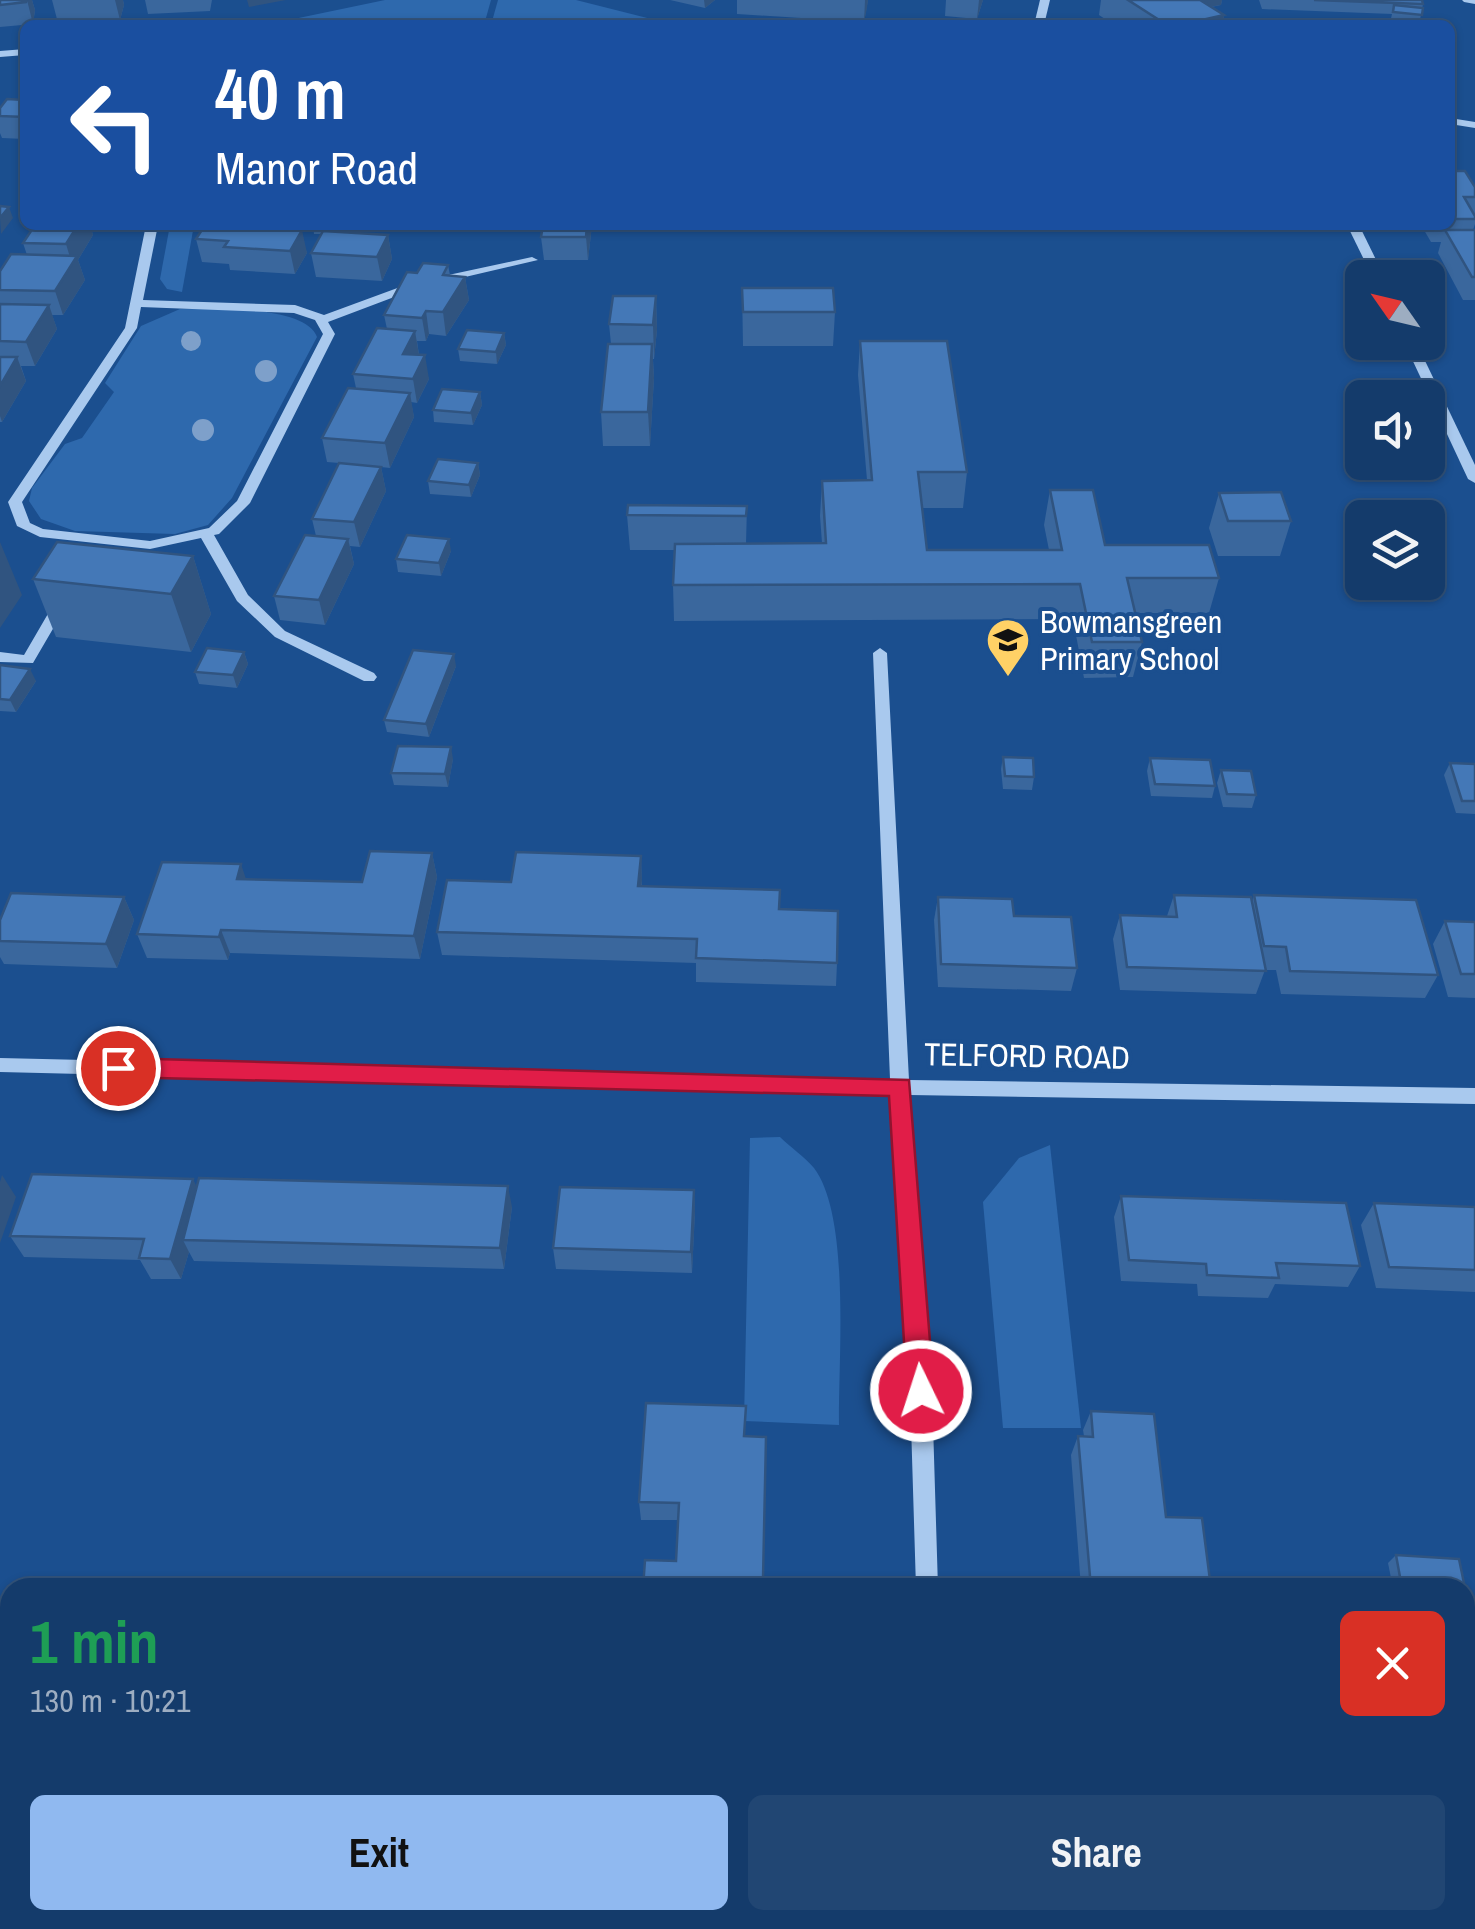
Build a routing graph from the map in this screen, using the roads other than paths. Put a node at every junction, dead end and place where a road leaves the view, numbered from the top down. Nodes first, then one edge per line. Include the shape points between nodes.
1 (1466, 0) edge
2 (1475, 1) edge
3 (151, 230) edge
4 (1355, 230) edge
5 (532, 260) dead end
6 (1370, 260) edge
7 (139, 303) junction
8 (323, 320) junction
9 (1419, 360) edge
10 (1475, 478) edge
11 (17, 516) junction
12 (0, 522) edge
13 (206, 534) junction
14 (96, 540) junction
15 (86, 558) edge
16 (67, 592) edge
17 (880, 653) dead end
18 (0, 657) edge
19 (369, 678) dead end
20 (0, 1065) edge
21 (900, 1087) junction
22 (1475, 1096) edge
23 (927, 1578) edge

1 - 2 street
3 - 7 street
4 - 6 street
5 - 8 street via 416,285
7 - 8 street via 295,309
7 - 11 street via 130,328 22,489
8 - 13 street via 326,345 249,492 227,521
9 - 10 street
11 - 12 street
11 - 14 street via 40,533
13 - 14 street via 150,545
13 - 19 street via 242,598 280,634
14 - 15 street
16 - 18 street via 28,660
17 - 21 street
20 - 21 street
21 - 22 street, TELFORD ROAD
21 - 23 street, TELFORD ROAD

